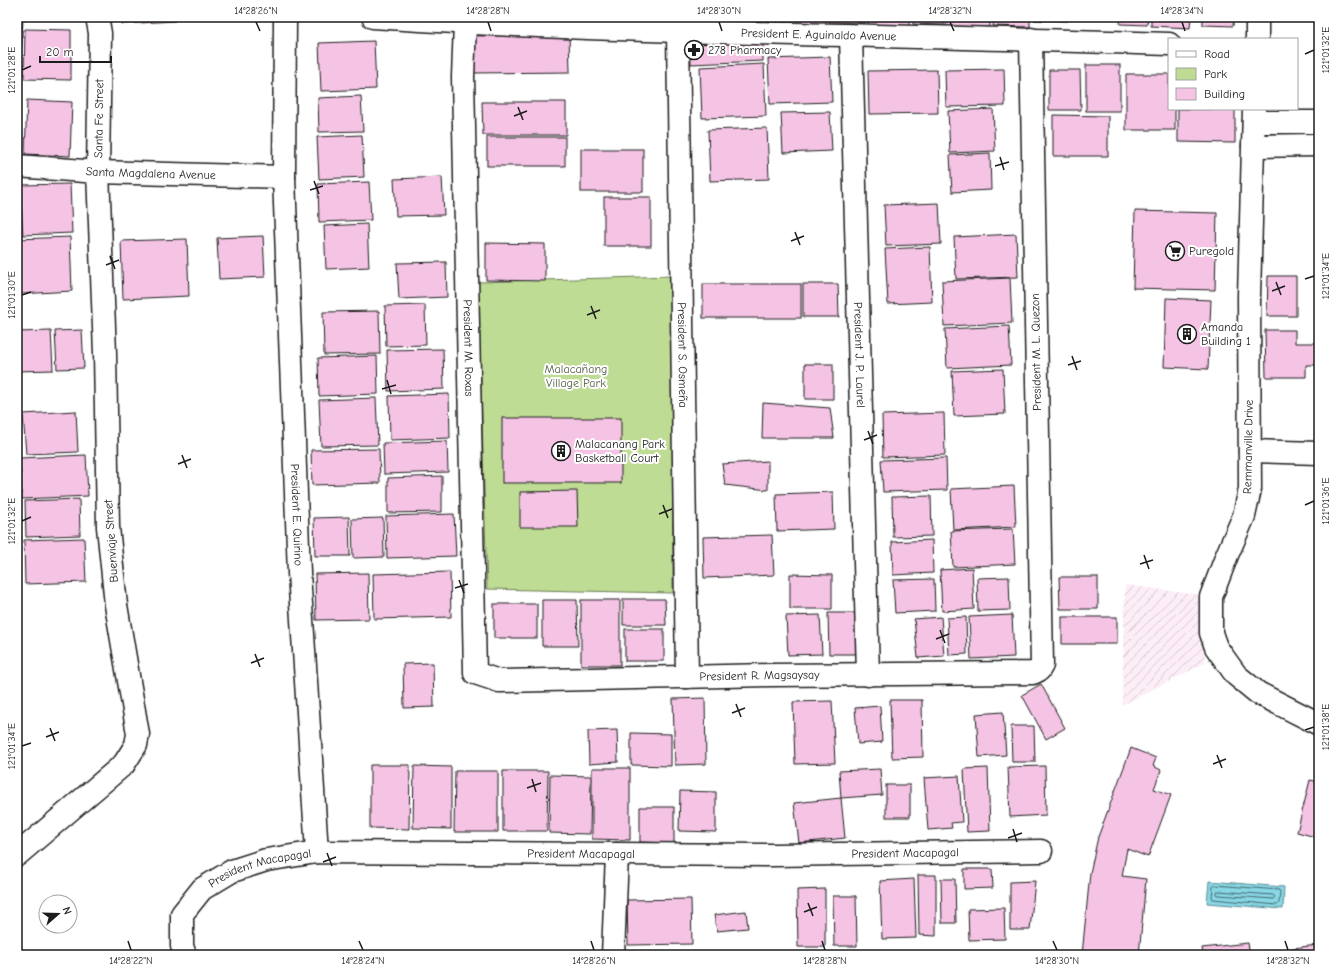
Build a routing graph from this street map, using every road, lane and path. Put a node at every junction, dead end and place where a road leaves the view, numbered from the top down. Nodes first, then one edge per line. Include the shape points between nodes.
1 (97, 17) edge
2 (287, 17) edge
3 (373, 17) edge
4 (1257, 17) edge
5 (465, 23) junction
6 (678, 32) junction
7 (851, 36) junction
8 (1257, 38) edge
9 (1031, 39) junction
10 (1168, 44) edge
11 (1254, 115) edge
12 (1312, 122) edge
13 (1312, 145) edge
14 (1253, 146) junction
15 (17, 166) edge
16 (98, 172) junction
17 (284, 177) junction
18 (1250, 450) junction
19 (1319, 453) edge
20 (1042, 665) joint
21 (475, 672) joint
22 (868, 675) junction
23 (687, 677) junction
24 (1319, 724) edge
25 (1041, 851) dead end
26 (317, 852) junction
27 (617, 854) junction
28 (17, 855) edge
29 (185, 955) edge
30 (613, 955) edge

1 - 16 street, Santa Fe Street via 100,33
2 - 17 street
3 - 5 street, President E. Aguinaldo Avenue
4 - 8 street
5 - 6 street, President E. Aguinaldo Avenue
5 - 21 street, President M. Roxas via 463,77
6 - 7 street, President E. Aguinaldo Avenue
6 - 23 street, President S. Osmeña
7 - 9 street, President E. Aguinaldo Avenue
7 - 22 street, President J. P. Laurel
9 - 10 street, President E. Aguinaldo Avenue
9 - 20 street, President M. L. Quezon
11 - 12 street
11 - 14 street, Remmanville Drive
12 - 13 street
13 - 14 street
14 - 18 street, Remmanville Drive via 1249,296
15 - 16 street, Santa Magdalena Avenue
16 - 17 street, Santa Magdalena Avenue
16 - 28 street, Buenviaje Street via 108,527 116,605 138,734 136,744 124,764
17 - 26 street, President E. Quirino via 299,573
18 - 19 street
18 - 24 street, Remmanville Drive via 1250,489 1244,516 1211,597 1211,633 1216,647 1236,674 1258,693
20 - 22 street, President R. Magsaysay via 1033,673
21 - 23 street, President R. Magsaysay via 499,681
22 - 23 street, President R. Magsaysay
25 - 27 street, President Macapagal via 774,855
26 - 27 street, President Macapagal
26 - 29 street, President Macapagal via 266,860 232,871 202,889 182,914 182,946
27 - 30 street

